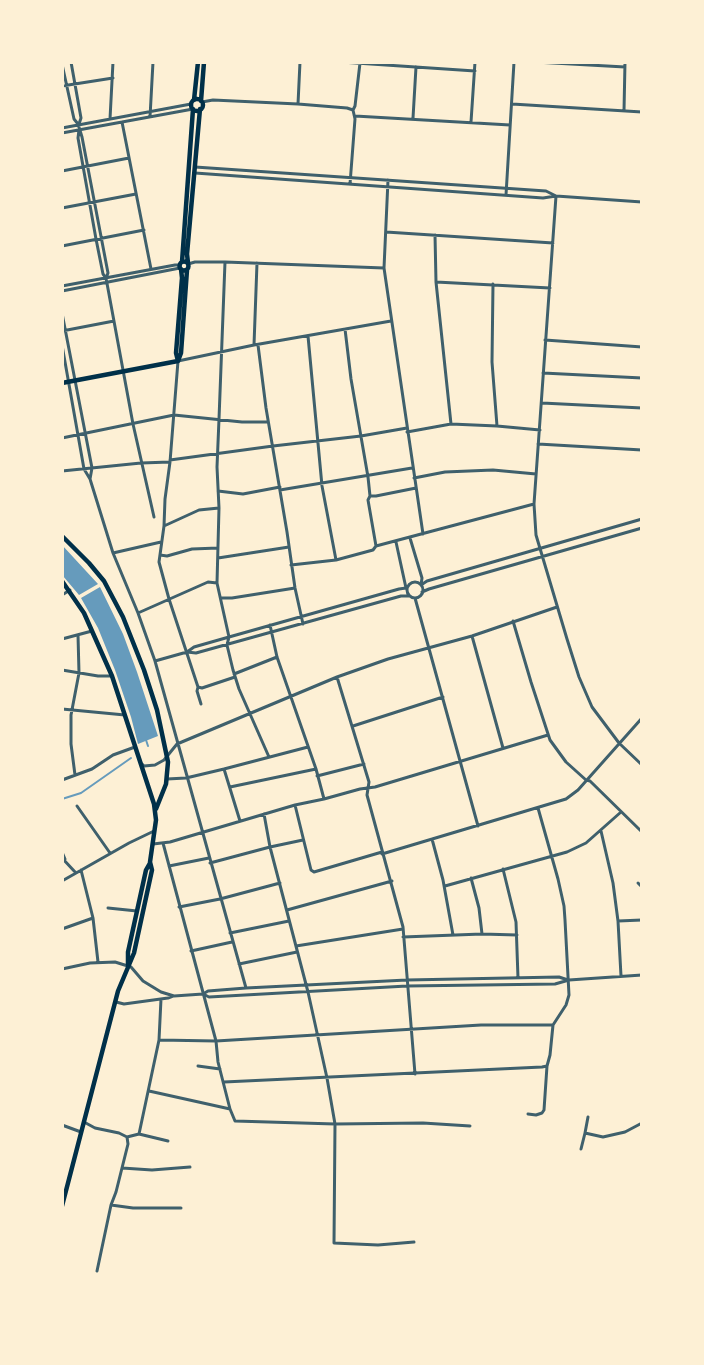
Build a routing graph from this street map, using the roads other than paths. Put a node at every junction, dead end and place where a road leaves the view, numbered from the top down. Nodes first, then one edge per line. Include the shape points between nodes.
1 (71, 62) edge
2 (113, 62) edge
3 (153, 62) edge
4 (198, 62) edge
5 (204, 62) edge
6 (300, 62) edge
7 (341, 62) edge
8 (475, 62) edge
9 (514, 62) edge
10 (535, 62) edge
11 (360, 63) edge
12 (62, 64) edge
13 (625, 65) edge
14 (416, 67) junction
15 (475, 71) junction
16 (113, 78) junction
17 (75, 84) junction
18 (68, 85) junction
19 (62, 86) edge
20 (202, 101) junction
21 (298, 104) junction
22 (512, 104) junction
23 (193, 105) junction
24 (200, 109) junction
25 (353, 110) junction
26 (150, 111) junction
27 (624, 111) junction
28 (642, 112) edge
29 (355, 116) junction
30 (150, 117) junction
31 (110, 118) junction
32 (413, 118) junction
33 (122, 122) junction
34 (470, 122) junction
35 (78, 124) junction
36 (111, 124) junction
37 (510, 125) junction
38 (62, 128) edge
39 (79, 130) junction
40 (62, 133) edge
41 (129, 158) junction
42 (88, 167) junction
43 (196, 167) junction
44 (83, 168) junction
45 (62, 171) edge
46 (195, 173) junction
47 (351, 178) junction
48 (388, 180) junction
49 (350, 184) junction
50 (388, 187) junction
51 (506, 188) junction
52 (136, 194) junction
53 (506, 195) junction
54 (556, 196) junction
55 (94, 202) junction
56 (642, 202) edge
57 (89, 203) junction
58 (62, 208) edge
59 (144, 230) junction
60 (386, 232) junction
61 (435, 235) junction
62 (101, 238) junction
63 (96, 239) junction
64 (553, 243) junction
65 (62, 246) edge
66 (225, 262) junction
67 (257, 263) junction
68 (184, 266) junction
69 (384, 268) junction
70 (151, 269) junction
71 (106, 278) junction
72 (436, 282) junction
73 (107, 283) junction
74 (493, 284) junction
75 (62, 286) edge
76 (550, 288) junction
77 (62, 292) edge
78 (62, 313) edge
79 (114, 321) junction
80 (391, 321) junction
81 (345, 329) junction
82 (64, 331) edge
83 (308, 336) junction
84 (546, 340) junction
85 (62, 345) edge
86 (256, 345) junction
87 (642, 347) edge
88 (220, 352) junction
89 (178, 361) junction
90 (124, 371) junction
91 (543, 373) junction
92 (642, 378) edge
93 (76, 381) junction
94 (70, 382) junction
95 (62, 383) edge
96 (542, 403) junction
97 (642, 408) edge
98 (174, 414) junction
99 (219, 419) junction
100 (268, 422) junction
101 (133, 424) junction
102 (451, 424) junction
103 (496, 426) junction
104 (407, 430) junction
105 (540, 430) junction
106 (85, 432) junction
107 (78, 434) junction
108 (361, 436) junction
109 (62, 438) edge
110 (319, 442) junction
111 (538, 444) junction
112 (272, 446) junction
113 (642, 450) edge
114 (218, 453) junction
115 (170, 461) junction
116 (141, 463) junction
117 (92, 468) junction
118 (412, 468) junction
119 (84, 469) junction
120 (62, 471) edge
121 (536, 474) junction
122 (368, 476) junction
123 (414, 478) junction
124 (90, 479) junction
125 (322, 483) junction
126 (280, 488) junction
127 (416, 488) junction
128 (218, 491) junction
129 (370, 496) junction
130 (534, 504) junction
131 (219, 508) junction
132 (154, 517) dead end
133 (642, 519) edge
134 (164, 526) junction
135 (642, 528) edge
136 (608, 529) junction
137 (423, 534) junction
138 (62, 536) edge
139 (610, 537) junction
140 (410, 538) junction
141 (161, 542) junction
142 (396, 542) junction
143 (376, 546) junction
144 (289, 547) junction
145 (218, 548) junction
146 (539, 549) junction
147 (113, 553) junction
148 (160, 555) junction
149 (542, 556) junction
150 (218, 558) junction
151 (336, 560) junction
152 (292, 565) junction
153 (62, 581) edge
154 (217, 583) junction
155 (421, 584) junction
156 (295, 588) junction
157 (406, 588) junction
158 (70, 590) junction
159 (422, 592) junction
160 (62, 595) edge
161 (409, 596) junction
162 (221, 598) junction
163 (415, 598) junction
164 (169, 599) junction
165 (557, 607) junction
166 (138, 613) junction
167 (301, 617) junction
168 (513, 621) junction
169 (303, 624) junction
170 (270, 625) junction
171 (92, 630) junction
172 (272, 633) junction
173 (78, 635) junction
174 (472, 636) junction
175 (229, 637) junction
176 (62, 639) edge
177 (227, 645) junction
178 (428, 648) junction
179 (187, 652) junction
180 (278, 657) junction
181 (155, 661) junction
182 (62, 670) edge
183 (79, 673) junction
184 (112, 676) junction
185 (234, 676) junction
186 (337, 677) junction
187 (198, 687) junction
188 (291, 697) junction
189 (443, 698) junction
190 (201, 704) dead end
191 (62, 709) edge
192 (72, 711) junction
193 (125, 714) junction
194 (250, 714) junction
195 (642, 718) edge
196 (353, 726) junction
197 (548, 735) junction
198 (619, 743) junction
199 (177, 744) junction
200 (135, 747) junction
201 (308, 747) junction
202 (504, 748) junction
203 (168, 756) junction
204 (269, 757) junction
205 (460, 762) junction
206 (140, 764) junction
207 (364, 764) junction
208 (642, 766) edge
209 (224, 769) junction
210 (316, 770) junction
211 (75, 775) junction
212 (317, 776) junction
213 (186, 778) junction
214 (62, 780) edge
215 (167, 780) junction
216 (586, 780) junction
217 (230, 787) junction
218 (367, 788) junction
219 (324, 799) junction
220 (294, 805) junction
221 (77, 806) dead end
222 (538, 808) junction
223 (156, 809) junction
224 (621, 812) junction
225 (264, 814) junction
226 (240, 821) junction
227 (478, 826) junction
228 (601, 830) junction
229 (155, 831) junction
230 (202, 831) junction
231 (642, 832) edge
232 (303, 840) junction
233 (432, 840) junction
234 (163, 843) junction
235 (153, 844) junction
236 (270, 847) junction
237 (62, 852) edge
238 (382, 853) junction
239 (110, 854) junction
240 (552, 856) junction
241 (209, 858) junction
242 (64, 859) edge
243 (150, 862) junction
244 (210, 863) junction
245 (169, 866) junction
246 (503, 869) junction
247 (81, 870) junction
248 (76, 873) junction
249 (472, 878) junction
250 (62, 881) edge
251 (392, 881) junction
252 (280, 883) junction
253 (638, 883) dead end
254 (445, 886) junction
255 (642, 887) edge
256 (220, 899) junction
257 (179, 907) junction
258 (108, 908) dead end
259 (287, 910) junction
260 (137, 911) junction
261 (93, 918) junction
262 (642, 920) edge
263 (289, 921) junction
264 (618, 921) junction
265 (62, 929) edge
266 (403, 929) junction
267 (230, 933) junction
268 (482, 934) junction
269 (453, 935) junction
270 (516, 935) junction
271 (404, 937) junction
272 (232, 942) junction
273 (296, 946) junction
274 (191, 951) junction
275 (297, 952) junction
276 (98, 962) junction
277 (239, 964) junction
278 (128, 965) junction
279 (62, 969) edge
280 (642, 975) edge
281 (621, 976) junction
282 (518, 978) junction
283 (406, 980) junction
284 (569, 980) junction
285 (307, 986) junction
286 (407, 986) junction
287 (246, 988) junction
288 (308, 992) junction
289 (203, 994) junction
290 (174, 996) junction
291 (161, 999) junction
292 (116, 1002) junction
293 (553, 1025) junction
294 (411, 1029) junction
295 (318, 1034) junction
296 (159, 1040) junction
297 (216, 1041) junction
298 (198, 1066) dead end
299 (547, 1066) junction
300 (220, 1069) junction
301 (415, 1074) junction
302 (327, 1078) junction
303 (224, 1082) junction
304 (149, 1092) junction
305 (230, 1109) junction
306 (528, 1114) dead end
307 (588, 1117) dead end
308 (84, 1122) junction
309 (642, 1123) edge
310 (335, 1124) junction
311 (62, 1125) edge
312 (470, 1126) dead end
313 (80, 1132) junction
314 (585, 1133) junction
315 (139, 1134) junction
316 (127, 1137) junction
317 (168, 1141) dead end
318 (581, 1149) dead end
319 (190, 1167) dead end
320 (122, 1168) junction
321 (63, 1205) edge
322 (112, 1205) junction
323 (181, 1208) dead end
324 (414, 1242) dead end
325 (97, 1271) dead end

1 - 17 street
2 - 16 street
3 - 26 street
4 - 23 main road
5 - 20 main road
6 - 21 street
7 - 11 street
8 - 15 street
9 - 22 street
10 - 13 street
11 - 14 street
11 - 25 street
12 - 18 street
13 - 27 street
14 - 15 street
14 - 32 street
15 - 34 street
16 - 17 street
16 - 31 street
17 - 18 street
17 - 35 street via 81,118
18 - 19 street
18 - 35 street via 74,119
20 - 21 street
20 - 23 main road
20 - 24 main road
21 - 25 street
22 - 27 street
22 - 37 street
23 - 24 main road
23 - 26 street
23 - 30 street
23 - 68 main road
24 - 43 main road
25 - 29 street
26 - 30 street
26 - 31 street
27 - 28 street
29 - 32 street
29 - 47 street
30 - 33 street
31 - 35 street
31 - 36 street
32 - 34 street
33 - 36 street
33 - 41 street
34 - 37 street
35 - 38 street
35 - 39 street
36 - 39 street
37 - 51 street
39 - 40 street
39 - 42 street
39 - 44 street
41 - 42 street
41 - 52 street
42 - 44 street
42 - 55 street
43 - 46 main road
43 - 47 street
44 - 45 street
44 - 57 street
46 - 49 street
46 - 68 main road
47 - 48 street
47 - 49 street
48 - 50 street
48 - 51 street
49 - 50 street
50 - 53 street
50 - 60 street
51 - 53 street
51 - 54 street via 546,191
52 - 55 street
52 - 59 street
53 - 54 street
54 - 56 street
54 - 64 street
55 - 57 street
55 - 62 street
57 - 58 street
57 - 63 street
59 - 62 street
59 - 70 street
60 - 61 street
60 - 69 street
61 - 64 street
61 - 72 street
62 - 63 street
62 - 71 street via 108,273
63 - 65 street
63 - 71 street
64 - 76 street
66 - 67 street
66 - 68 street via 195,262
66 - 88 street
67 - 69 street
67 - 86 street
68 - 70 street
68 - 73 street
68 - 89 main road via 176,353
69 - 80 street
70 - 71 street
71 - 73 street
71 - 75 street
72 - 74 street
72 - 102 street
73 - 77 street
73 - 79 street
74 - 76 street
74 - 103 street via 492,362
76 - 84 street
78 - 82 street
79 - 82 street
79 - 90 street
80 - 81 street
80 - 104 street
81 - 83 street
81 - 108 street
82 - 93 street
83 - 86 street
83 - 110 street
84 - 87 street
84 - 91 street
85 - 94 street
86 - 88 street
86 - 100 street
88 - 89 street
88 - 99 street
89 - 90 main road
89 - 98 street
90 - 93 main road
90 - 101 street
91 - 92 street
91 - 96 street
93 - 94 main road
93 - 106 street
94 - 95 main road
94 - 107 street
96 - 97 street
96 - 105 street
98 - 99 street
98 - 101 street
98 - 115 street
99 - 100 street
99 - 114 street
100 - 112 street
101 - 106 street
101 - 116 street
102 - 103 street
102 - 104 street
103 - 105 street
104 - 108 street
104 - 118 street
105 - 111 street
106 - 107 street
106 - 117 street
107 - 109 street
107 - 119 street
108 - 110 street
108 - 122 street
110 - 112 street
110 - 125 street
111 - 113 street
111 - 121 street
112 - 114 street
112 - 126 street
114 - 115 street
114 - 128 street
115 - 116 street
115 - 134 street
116 - 117 street
116 - 132 street
117 - 119 street
117 - 124 street
118 - 122 street
118 - 123 street
119 - 120 street
119 - 124 street
121 - 123 street via 493,470 445,472
121 - 130 street
122 - 125 street
122 - 129 street
123 - 127 street
124 - 147 street
125 - 126 street
125 - 151 street
126 - 128 street via 243,494
126 - 144 street
127 - 129 street
127 - 137 street
128 - 131 street
129 - 143 street
130 - 137 street
130 - 146 street
131 - 134 street via 199,510
131 - 145 street
133 - 136 street
134 - 141 street
135 - 139 street
136 - 139 street
136 - 146 street
137 - 140 street
138 - 203 main road via 100,576 123,617 151,692
139 - 149 street
140 - 142 street
140 - 155 street
141 - 147 street
141 - 148 street
142 - 143 street
142 - 157 street
143 - 151 street via 373,550
144 - 150 street
144 - 152 street
145 - 148 street
145 - 150 street
146 - 149 street
146 - 155 street
147 - 166 street
148 - 164 street
149 - 159 street
149 - 165 street
150 - 154 street
151 - 152 street
152 - 156 street
153 - 158 main road
154 - 162 street
154 - 164 street via 208,582
155 - 157 street via 414,581
155 - 159 street
156 - 162 street
156 - 167 street
157 - 161 street
157 - 167 street
158 - 160 street
158 - 171 main road
159 - 163 street
161 - 163 street
161 - 169 street
162 - 175 street
163 - 178 street
164 - 166 street
164 - 179 street
165 - 168 street
165 - 198 street via 588,699
166 - 181 street
167 - 169 street
167 - 170 street
168 - 174 street
168 - 197 street
169 - 172 street
170 - 172 street
170 - 175 street
171 - 173 street
171 - 184 main road
172 - 177 street
172 - 180 street
173 - 176 street
173 - 183 street
174 - 178 street
174 - 202 street
175 - 177 street
175 - 179 street
177 - 179 street via 196,653
177 - 185 street
178 - 186 street
178 - 189 street
179 - 181 street
179 - 187 street
180 - 185 street
180 - 188 street
181 - 199 street
182 - 183 street
183 - 184 street
183 - 192 street
184 - 193 main road
185 - 187 street
185 - 194 street
186 - 188 street
186 - 196 street
187 - 190 street
188 - 194 street
188 - 201 street
189 - 196 street
189 - 205 street
191 - 192 street
192 - 193 street
192 - 211 street via 71,744
193 - 200 main road
194 - 199 street
194 - 204 street
195 - 198 street
196 - 207 street
197 - 202 street
197 - 216 street via 566,762
198 - 208 street
198 - 216 street
199 - 203 street
199 - 213 street
200 - 206 main road
200 - 211 street
201 - 204 street
201 - 210 street
202 - 205 street
203 - 206 street via 155,765
203 - 215 main road
204 - 209 street
205 - 218 street
205 - 227 street
206 - 223 main road
207 - 212 street
207 - 218 street via 369,782
209 - 213 street
209 - 217 street
210 - 212 street
210 - 217 street
211 - 214 street
212 - 219 street
213 - 215 street
213 - 230 street
215 - 223 main road
216 - 222 street via 572,795
216 - 224 street
217 - 226 street
218 - 219 street
218 - 238 street
219 - 220 street
220 - 225 street
220 - 232 street
221 - 239 street
222 - 227 street
222 - 240 street
223 - 229 main road
224 - 228 street
224 - 231 street
225 - 226 street
225 - 236 street
226 - 230 street
227 - 233 street
228 - 240 street via 586,843
228 - 264 street
229 - 235 main road
229 - 239 street
230 - 234 street
230 - 241 street
232 - 236 street
232 - 238 street via 314,872
233 - 238 street
233 - 254 street
234 - 235 street
234 - 245 street
235 - 243 main road
236 - 244 street
236 - 252 street
237 - 242 street
238 - 251 street
239 - 247 street
240 - 246 street
240 - 284 street via 564,906
241 - 244 street
241 - 245 street
242 - 248 street
243 - 260 main road
243 - 278 main road via 152,870 134,953
244 - 256 street
245 - 257 street
246 - 249 street
246 - 270 street via 514,908
247 - 248 street
247 - 261 street
248 - 250 street
249 - 254 street
249 - 268 street
251 - 259 street
251 - 266 street
252 - 256 street
252 - 259 street
253 - 255 street
254 - 269 street
256 - 257 street
256 - 267 street
257 - 274 street
258 - 260 street
259 - 263 street
260 - 278 main road
261 - 265 street
261 - 276 street
262 - 264 street
263 - 267 street
263 - 273 street
264 - 281 street
266 - 271 street
266 - 273 street
267 - 272 street
268 - 269 street
268 - 270 street
269 - 271 street
270 - 282 street
271 - 283 street
272 - 274 street
272 - 277 street
273 - 275 street
274 - 289 street
275 - 277 street
275 - 285 street
276 - 278 street
276 - 279 street
277 - 287 street
278 - 290 street via 147,984
278 - 292 main road
280 - 281 street
281 - 284 street
282 - 283 street
282 - 284 street via 559,977
283 - 285 street
283 - 286 street
284 - 286 street via 555,984
284 - 293 street via 566,1005
285 - 287 street
285 - 288 street
286 - 288 street
286 - 294 street
287 - 289 street
288 - 289 street
288 - 295 street
289 - 290 street
289 - 297 street
290 - 291 street
291 - 292 street via 124,1004
291 - 296 street
292 - 308 main road
293 - 294 street
293 - 299 street
294 - 295 street
294 - 301 street
295 - 297 street
295 - 302 street
296 - 297 street
296 - 304 street
297 - 300 street
298 - 300 street
299 - 301 street
299 - 306 street via 544,1110 536,1115
300 - 303 street
301 - 302 street
302 - 303 street
302 - 310 street
303 - 305 street
304 - 305 street
304 - 315 street
305 - 310 street via 235,1121
307 - 314 street
308 - 313 main road
308 - 316 street
309 - 314 street via 615,1135
310 - 312 street
310 - 324 street via 334,1243 378,1245
311 - 313 street
313 - 321 main road
314 - 318 street
315 - 316 street
315 - 317 street
316 - 320 street
319 - 320 street
320 - 322 street
322 - 323 street
322 - 325 street

